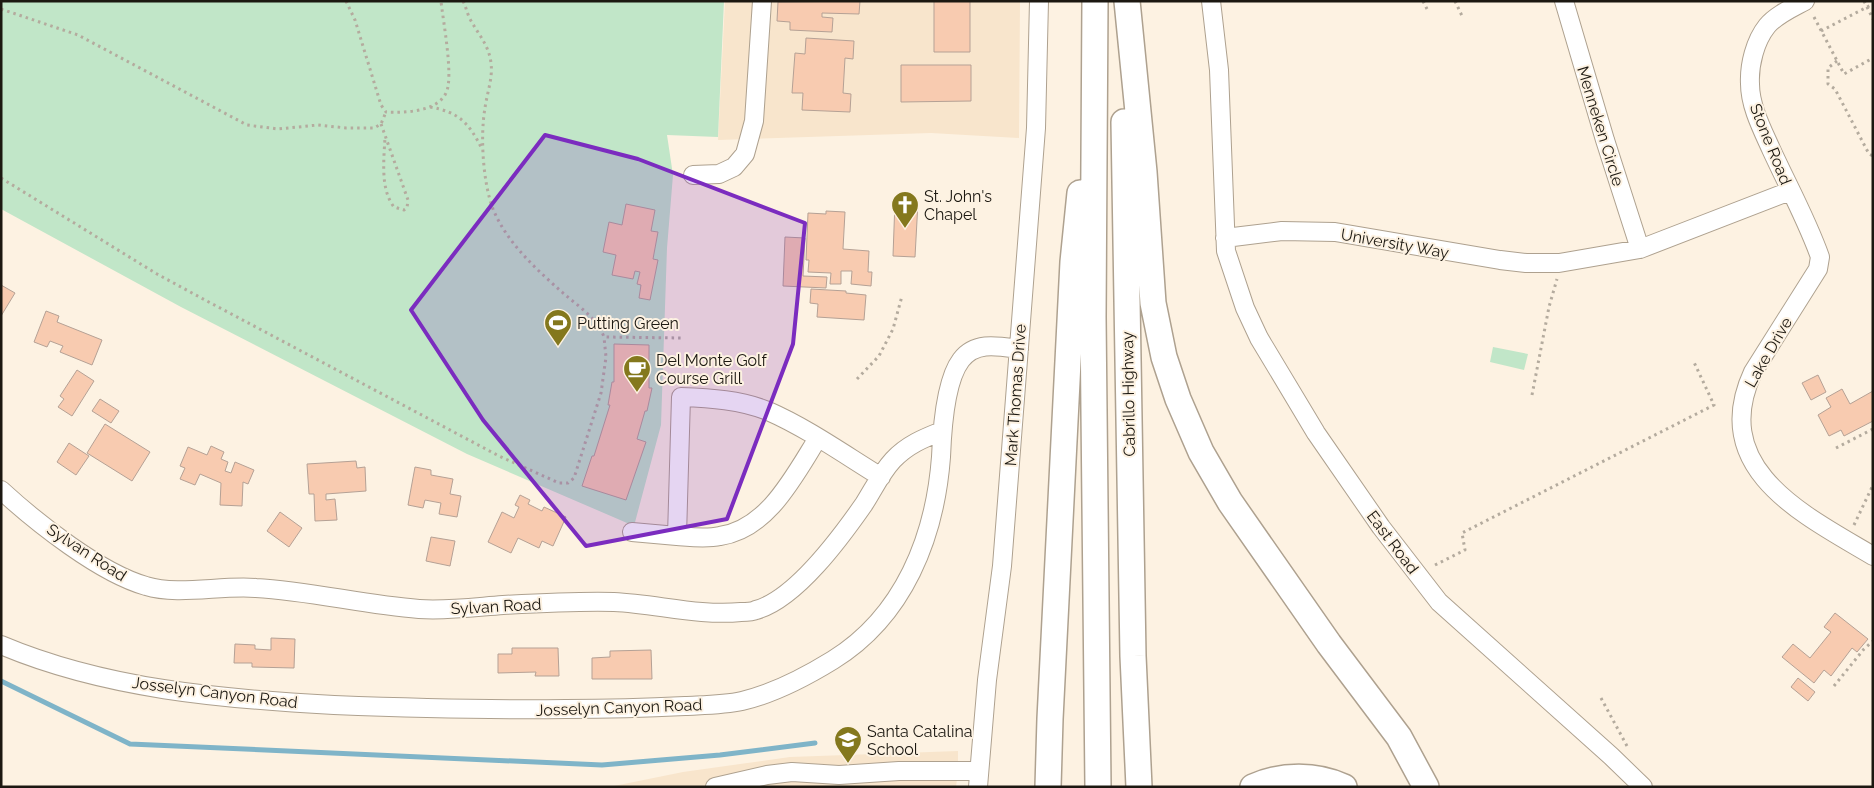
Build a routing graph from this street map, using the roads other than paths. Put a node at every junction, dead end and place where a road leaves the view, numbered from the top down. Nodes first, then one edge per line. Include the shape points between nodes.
1 (762, 1) edge
2 (1039, 1) edge
3 (1095, 1) edge
4 (1123, 1) edge
5 (1127, 1) edge
6 (1211, 1) edge
7 (1564, 1) edge
8 (1805, 1) edge
9 (1095, 87) junction
10 (693, 175) dead end
11 (1790, 191) junction
12 (1225, 238) junction
13 (1640, 249) junction
14 (1019, 349) junction
15 (942, 431) junction
16 (818, 438) junction
17 (881, 477) junction
18 (1, 490) edge
19 (632, 532) dead end
20 (677, 536) junction
21 (1873, 556) edge
22 (1329, 644) junction
23 (1, 645) edge
24 (1050, 719) junction
25 (979, 779) edge
26 (715, 787) edge
27 (1034, 787) edge
28 (1048, 787) edge
29 (1098, 787) edge
30 (1139, 787) edge
31 (1253, 787) edge
32 (1344, 787) edge
33 (1406, 787) edge
34 (1426, 787) edge
35 (1643, 787) edge

1 - 10 street via 754,121 745,154 734,167 720,174
2 - 14 street, Mark Thomas Drive via 1036,119
3 - 9 highway, Cabrillo Highway
4 - 30 highway, Cabrillo Highway via 1133,656
5 - 22 highway via 1153,303 1172,384 1192,435 1220,486
6 - 12 street via 1219,70
7 - 13 street, Menneken Circle
8 - 11 street, Stone Road via 1766,27 1750,70 1752,100
9 - 24 highway via 1073,262
9 - 29 highway, Cabrillo Highway via 1093,317
11 - 13 street, University Way
11 - 21 street, Lake Drive via 1815,242 1820,257 1818,269 1753,372 1741,408 1742,430 1752,461 1784,500
12 - 13 street, University Way via 1282,231 1334,232 1500,260 1544,264
12 - 35 street, East Road via 1230,266 1259,338 1316,433 1381,527 1439,602
14 - 15 street, Josselyn Canyon Road via 975,348 961,360 952,379
14 - 25 street, Mark Thomas Drive via 1002,566 987,680
15 - 17 street, Sylvan Road via 910,444 892,460
15 - 23 street, Josselyn Canyon Road via 931,524 908,582 887,612 864,636 834,659 773,691 741,701 640,708 534,710 284,702 113,680 44,662
16 - 17 street
16 - 20 street via 772,506 752,524 720,536
16 - 20 street via 767,411 735,402 681,397
17 - 18 street, Sylvan Road via 840,536 780,600 756,611 714,614 639,604 568,601 421,609 287,589 162,590 124,578 81,552
19 - 20 street
22 - 33 highway via 1381,730
22 - 34 highway via 1399,737
24 - 27 highway
24 - 28 highway
25 - 26 street via 899,771 792,772
31 - 32 highway via 1276,780 1300,778 1324,780

